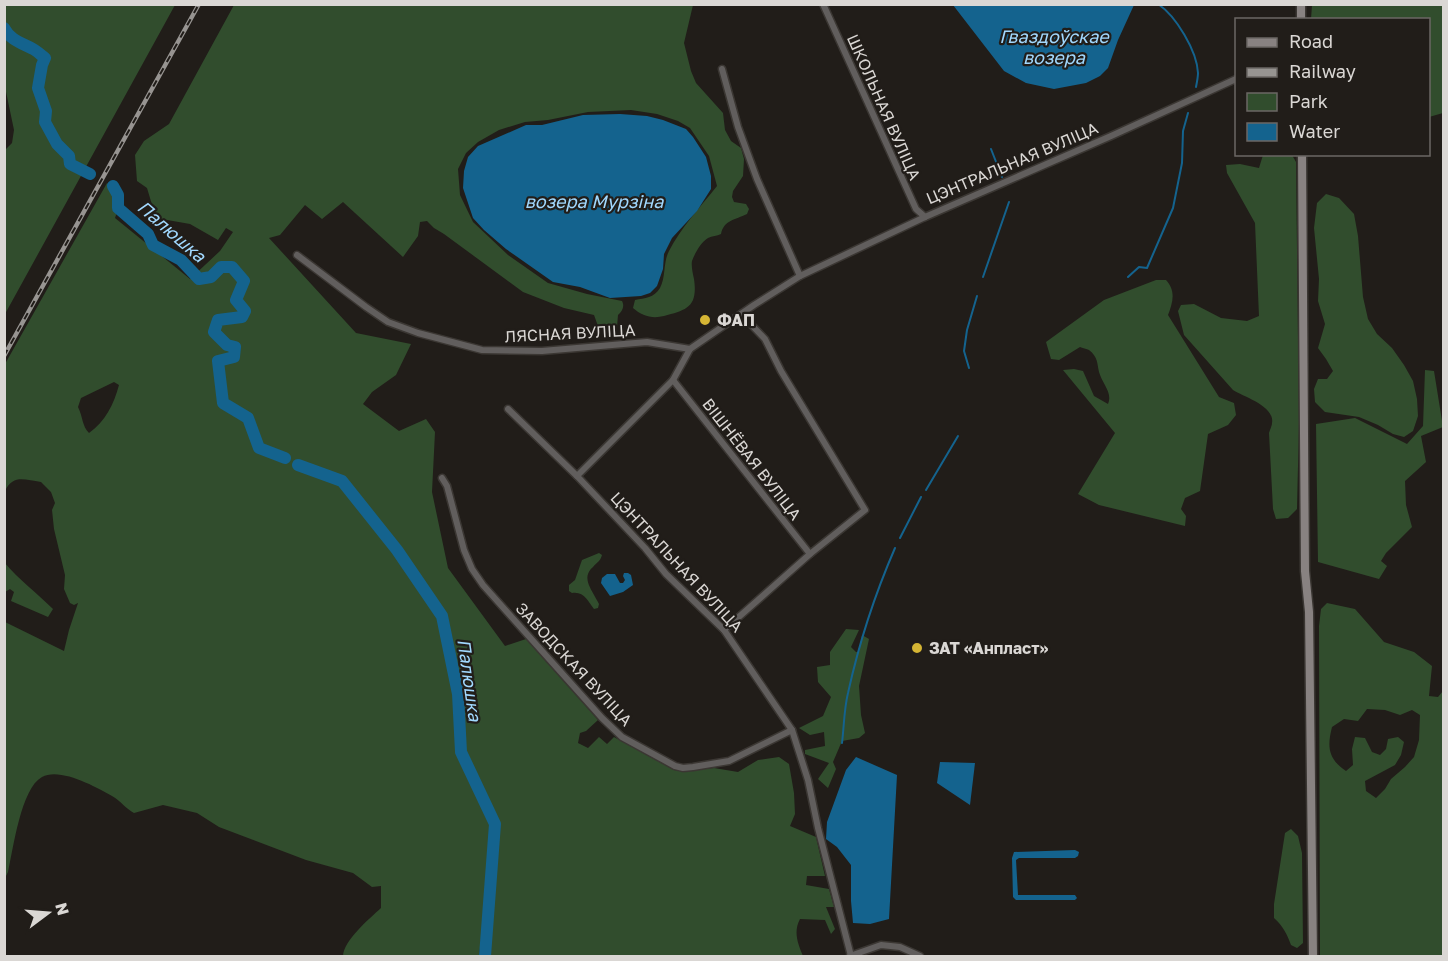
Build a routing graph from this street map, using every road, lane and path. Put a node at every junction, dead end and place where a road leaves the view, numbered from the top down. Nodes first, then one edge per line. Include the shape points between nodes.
1 (823, 4) edge
2 (722, 69) dead end
3 (1235, 79) edge
4 (1302, 156) edge
5 (925, 217) junction
6 (297, 255) dead end
7 (800, 276) junction
8 (741, 314) junction
9 (690, 349) junction
10 (673, 380) junction
11 (508, 409) dead end
12 (577, 476) junction
13 (442, 478) dead end
14 (810, 554) junction
15 (724, 630) junction
16 (792, 730) junction
17 (850, 956) edge
18 (920, 957) edge
19 (1313, 957) edge

1 - 5 street, ШКОЛЬНАЯ ВУЛІЦА via 916,209
2 - 7 street via 759,186
3 - 5 street, ЦЭНТРАЛЬНАЯ ВУЛІЦА
4 - 19 street
5 - 7 street, ЦЭНТРАЛЬНАЯ ВУЛІЦА
6 - 9 street, ЛЯСНАЯ ВУЛІЦА via 388,322 472,348 542,351 647,342
7 - 8 street, ЦЭНТРАЛЬНАЯ ВУЛІЦА
8 - 9 street, ЦЭНТРАЛЬНАЯ ВУЛІЦА
8 - 14 street via 765,339 865,510
9 - 10 street, ЦЭНТРАЛЬНАЯ ВУЛІЦА
10 - 12 street, ЦЭНТРАЛЬНАЯ ВУЛІЦА
10 - 14 street, ВІШНЁВАЯ ВУЛІЦА
11 - 12 street, ЦЭНТРАЛЬНАЯ ВУЛІЦА
12 - 15 street, ЦЭНТРАЛЬНАЯ ВУЛІЦА via 666,574
13 - 16 street, ЗАВОДСКАЯ ВУЛІЦА via 464,550 483,585 622,737 683,768 729,761
14 - 15 street
15 - 16 street, ЦЭНТРАЛЬНАЯ ВУЛІЦА
16 - 17 street, ЦЭНТРАЛЬНАЯ ВУЛІЦА via 808,780
17 - 18 street via 881,945 900,947

